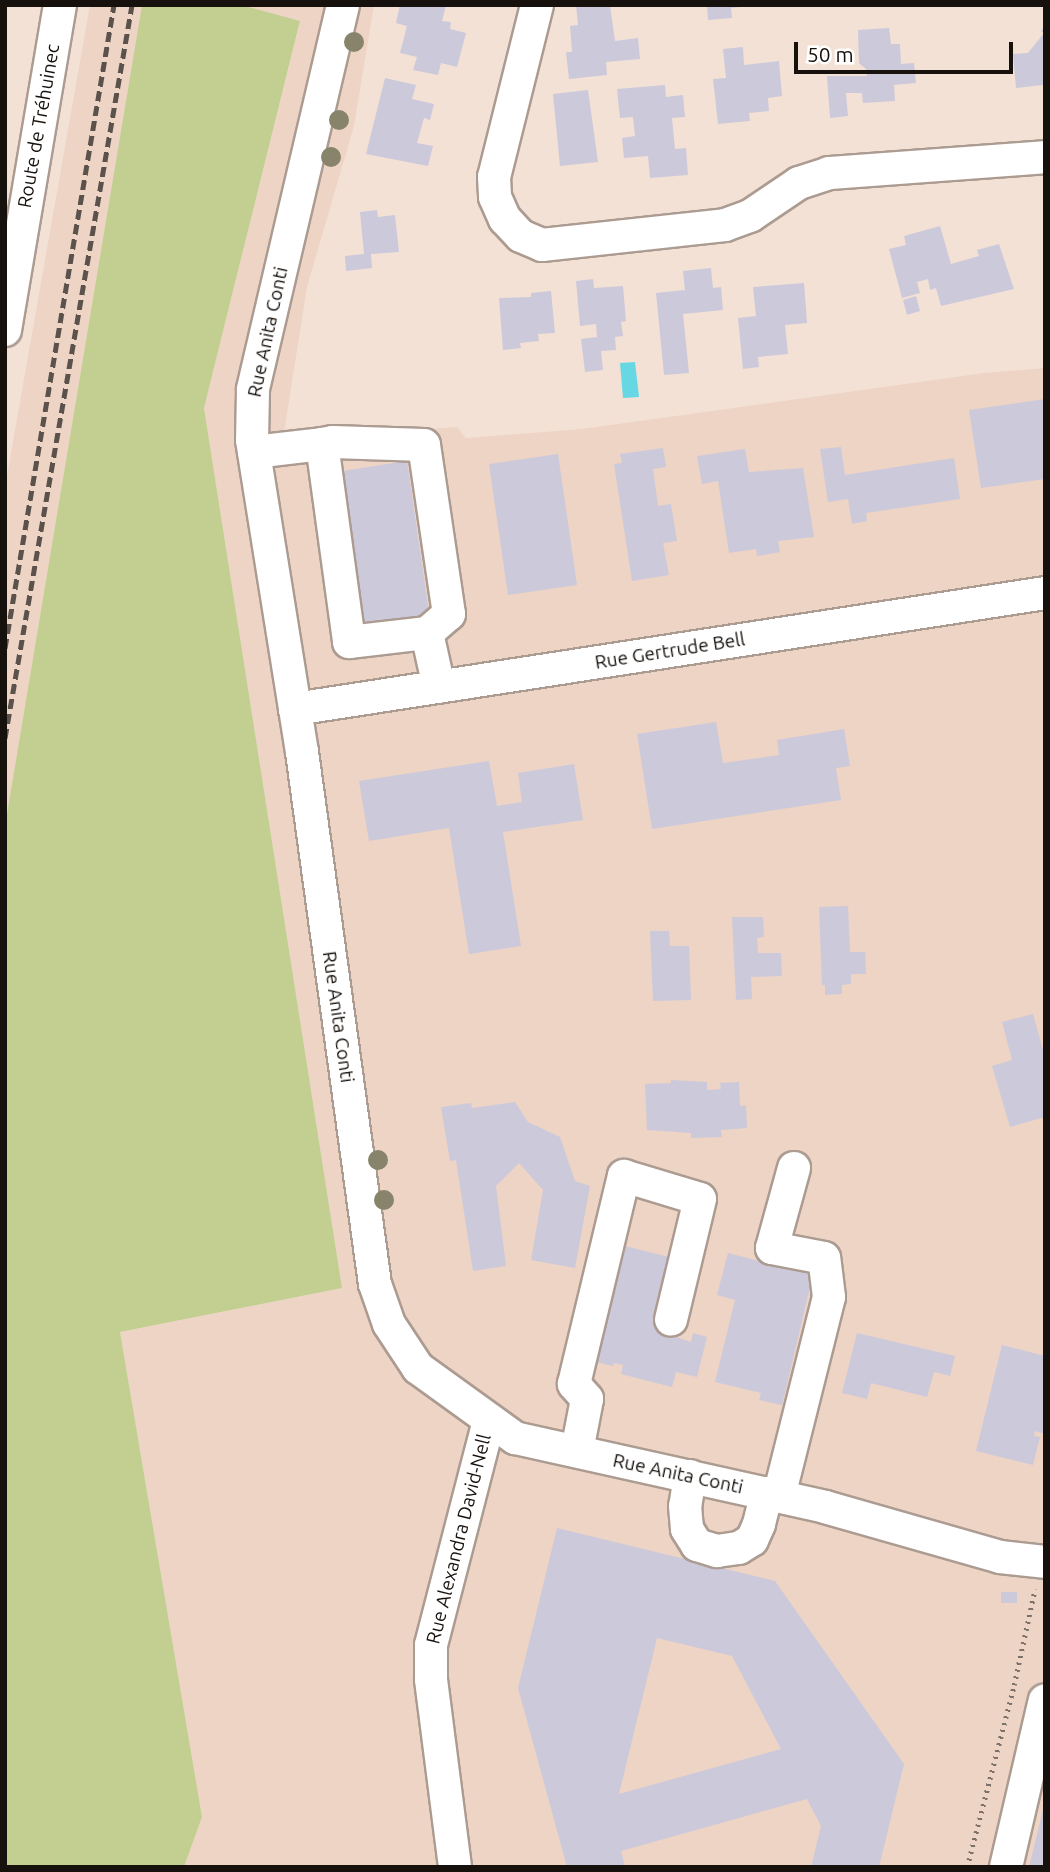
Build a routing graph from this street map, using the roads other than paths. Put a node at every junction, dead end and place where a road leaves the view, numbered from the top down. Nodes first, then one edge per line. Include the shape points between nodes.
1 (60, 5) edge
2 (343, 5) edge
3 (537, 5) edge
4 (1045, 157) edge
5 (5, 330) edge
6 (322, 444) junction
7 (254, 452) junction
8 (1045, 593) edge
9 (427, 634) junction
10 (439, 687) junction
11 (295, 709) junction
12 (794, 1168) dead end
13 (671, 1320) dead end
14 (489, 1421) junction
15 (577, 1451) junction
16 (690, 1476) junction
17 (773, 1495) junction
18 (1040, 1575) edge
19 (1045, 1700) edge
20 (455, 1867) edge
21 (1006, 1867) edge

1 - 5 street, Route de Tréhuinec
2 - 7 street, Rue Anita Conti via 253,390
3 - 4 street via 494,177 495,197 505,219 521,236 542,245 725,225 750,216 799,183 828,173
6 - 7 street
6 - 9 street via 349,642
6 - 9 street via 424,445 449,614
7 - 11 street, Rue Anita Conti
8 - 10 street, Rue Gertrude Bell
9 - 10 street
10 - 11 street, Rue Gertrude Bell
11 - 14 street, Rue Anita Conti via 375,1283 389,1324 418,1368
12 - 17 street via 772,1248 824,1258 829,1297
13 - 15 street via 700,1199 624,1177 574,1384 587,1399
14 - 15 street, Rue Anita Conti via 515,1438
14 - 20 street, Rue Alexandra David-Nell via 431,1645 431,1679
15 - 16 street, Rue Anita Conti
16 - 17 street, Rue Anita Conti
16 - 17 street via 687,1529 697,1545 718,1551 739,1548 752,1540
17 - 18 street, Rue Anita Conti via 1000,1557
19 - 21 street

